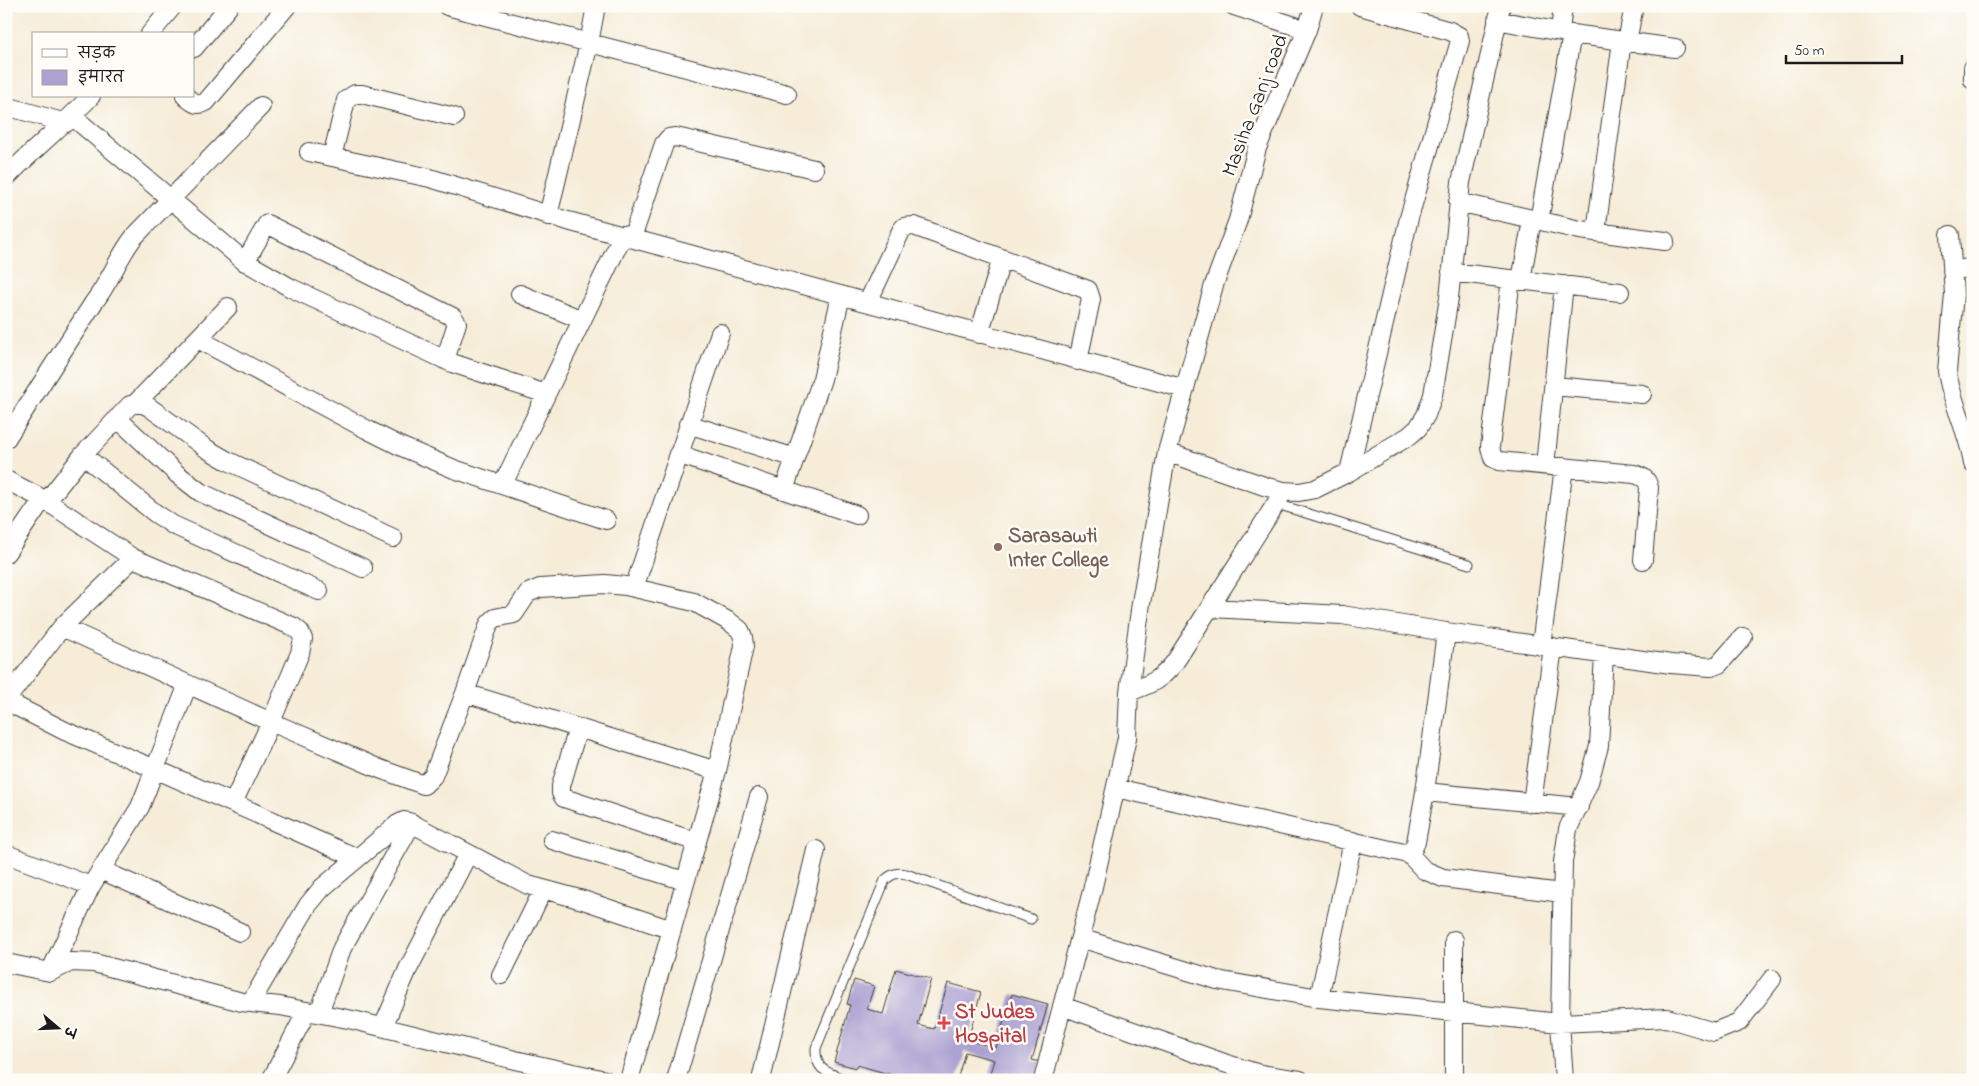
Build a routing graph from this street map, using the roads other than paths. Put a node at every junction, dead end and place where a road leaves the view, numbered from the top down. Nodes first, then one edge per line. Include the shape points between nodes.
1 (173, 6) edge
2 (229, 6) edge
3 (287, 6) edge
4 (447, 6) edge
5 (596, 6) edge
6 (1234, 6) edge
7 (1314, 6) edge
8 (1360, 6) edge
9 (1563, 6) edge
10 (1634, 6) edge
11 (1400, 11) edge
12 (1499, 13) edge
13 (1307, 30) junction
14 (152, 32) edge
15 (1566, 33) junction
16 (1625, 41) junction
17 (589, 43) junction
18 (195, 47) edge
19 (1675, 48) dead end
20 (1973, 68) edge
21 (1973, 80) edge
22 (787, 94) dead end
23 (89, 98) edge
24 (188, 98) edge
25 (6, 106) edge
26 (261, 106) dead end
27 (454, 117) dead end
28 (69, 120) junction
29 (309, 152) dead end
30 (332, 157) junction
31 (814, 169) dead end
32 (6, 178) edge
33 (170, 200) junction
34 (1458, 202) junction
35 (548, 216) junction
36 (1535, 220) junction
37 (1596, 232) junction
38 (1950, 235) dead end
39 (627, 237) junction
40 (1665, 241) dead end
41 (1002, 258) junction
42 (245, 262) junction
43 (1973, 267) edge
44 (1952, 271) junction
45 (1451, 272) junction
46 (1516, 280) junction
47 (1564, 286) junction
48 (1620, 292) dead end
49 (520, 294) dead end
50 (841, 294) junction
51 (868, 302) junction
52 (228, 307) dead end
53 (582, 320) junction
54 (720, 333) dead end
55 (978, 334) junction
56 (198, 339) junction
57 (445, 360) junction
58 (1078, 361) junction
59 (1554, 386) junction
60 (1185, 389) junction
61 (546, 394) junction
62 (1642, 394) dead end
63 (136, 403) junction
64 (117, 418) junction
65 (688, 424) junction
66 (6, 439) edge
67 (1167, 452) junction
68 (83, 454) junction
69 (678, 454) junction
70 (795, 458) junction
71 (1973, 463) edge
72 (1545, 465) junction
73 (1564, 467) junction
74 (1349, 472) junction
75 (6, 480) edge
76 (502, 484) junction
77 (784, 490) junction
78 (1280, 498) junction
79 (45, 500) junction
80 (857, 515) dead end
81 (606, 520) dead end
82 (392, 538) dead end
83 (6, 553) edge
84 (133, 558) junction
85 (1643, 560) dead end
86 (1469, 564) dead end
87 (363, 568) dead end
88 (634, 588) junction
89 (319, 591) dead end
90 (1210, 608) junction
91 (62, 627) junction
92 (1446, 632) junction
93 (1743, 637) dead end
94 (1547, 647) junction
95 (1604, 655) junction
96 (188, 684) junction
97 (1129, 692) junction
98 (465, 693) junction
99 (6, 701) edge
100 (271, 722) junction
101 (578, 728) junction
102 (155, 768) junction
103 (716, 771) junction
104 (1116, 788) junction
105 (1425, 792) junction
106 (759, 797) dead end
107 (233, 803) junction
108 (1532, 803) junction
109 (1579, 807) junction
110 (412, 824) junction
111 (552, 840) dead end
112 (697, 842) junction
113 (1353, 842) junction
114 (816, 850) dead end
115 (1408, 853) junction
116 (6, 854) edge
117 (468, 854) junction
118 (356, 858) junction
119 (101, 870) junction
120 (686, 881) junction
121 (91, 886) junction
122 (543, 890) junction
123 (1562, 893) junction
124 (1031, 919) dead end
125 (672, 930) junction
126 (240, 932) dead end
127 (1080, 938) junction
128 (1454, 940) dead end
129 (6, 964) edge
130 (50, 972) junction
131 (501, 975) dead end
132 (1772, 979) dead end
133 (1320, 998) junction
134 (251, 1002) junction
135 (1062, 1006) junction
136 (313, 1012) junction
137 (1456, 1012) junction
138 (1560, 1023) junction
139 (383, 1027) junction
140 (270, 1080) edge
141 (605, 1080) edge
142 (629, 1080) edge
143 (676, 1080) edge
144 (761, 1080) edge
145 (847, 1080) edge
146 (1043, 1080) edge
147 (1300, 1080) edge
148 (1454, 1080) edge
149 (1564, 1080) edge

1 - 14 street
2 - 18 street
3 - 24 street via 206,102 199,105
4 - 17 street
5 - 17 street
6 - 13 street
7 - 13 street, Masiha Ganj road
8 - 11 street
9 - 15 street
10 - 16 street
11 - 74 street via 1450,30 1459,36 1460,41 1409,218
12 - 15 street
12 - 34 street
13 - 60 street, Masiha Ganj road via 1258,148
15 - 16 street
15 - 36 street
16 - 19 street
16 - 37 street
17 - 22 street
17 - 35 street
20 - 21 street
23 - 28 street
25 - 28 street
26 - 33 street
27 - 30 street via 355,94 346,100
28 - 32 street
28 - 33 street
29 - 30 street
30 - 35 street via 430,178
31 - 39 street via 669,138
33 - 42 street
33 - 66 street via 123,250 102,291
34 - 36 street
34 - 45 street
35 - 39 street
36 - 37 street
36 - 46 street
37 - 40 street
38 - 44 street
39 - 50 street
39 - 53 street
41 - 51 street via 909,225 901,231
41 - 55 street
41 - 58 street via 1088,290 1091,298
42 - 57 street via 291,288
42 - 57 street via 267,224 453,317 457,323
43 - 44 street
44 - 71 street via 1953,313 1947,370
45 - 46 street
45 - 74 street via 1433,395 1426,415 1409,436
46 - 47 street
46 - 72 street via 1491,456 1496,460
47 - 48 street
47 - 59 street
49 - 53 street
50 - 51 street
50 - 70 street via 822,378
51 - 55 street
52 - 56 street
53 - 61 street
54 - 65 street
55 - 58 street
56 - 63 street
56 - 76 street via 373,433 454,468
57 - 61 street
58 - 60 street
59 - 62 street
59 - 72 street
60 - 67 street, Masiha Ganj road
61 - 76 street
63 - 64 street
63 - 82 street via 150,406 226,460
64 - 68 street
64 - 87 street via 200,492
65 - 69 street
65 - 70 street
67 - 78 street
67 - 97 street, Masiha Ganj road
68 - 79 street
68 - 89 street via 173,525
69 - 77 street
69 - 88 street
70 - 77 street
72 - 73 street
73 - 85 street via 1634,474 1648,481
73 - 94 street
74 - 78 street via 1314,489
75 - 79 street
76 - 81 street
77 - 80 street
78 - 86 lane
78 - 90 street
79 - 83 street
79 - 84 street
84 - 91 street
84 - 100 street via 300,632 303,638 300,653
88 - 98 street via 604,584 530,591 514,614 495,618 489,624
88 - 103 street via 700,605 740,630 744,646
90 - 92 street via 1342,615
90 - 97 street via 1164,676
91 - 96 street
91 - 99 street
92 - 94 street
92 - 105 street
93 - 95 street via 1720,664 1711,667
94 - 95 street
94 - 108 street
95 - 109 street via 1599,746
96 - 100 street
96 - 102 street
97 - 104 street, Masiha Ganj road via 1127,738
98 - 100 street via 433,776 424,785
98 - 101 street
99 - 102 street via 66,731
100 - 107 street
101 - 103 street
101 - 112 street via 561,786 560,793 564,798
102 - 107 street
102 - 119 street via 140,807
103 - 112 street
104 - 113 street
104 - 127 street, Masiha Ganj road
105 - 108 street
105 - 115 street via 1415,848
106 - 143 street
107 - 118 street
108 - 109 street
109 - 123 street via 1565,842
110 - 117 street
110 - 118 street via 407,821 398,824
110 - 136 street via 342,948
111 - 120 street
112 - 120 street
113 - 115 street
113 - 133 street
114 - 144 street
115 - 123 street via 1424,870 1443,878
116 - 121 street
117 - 122 street via 514,880
117 - 139 street via 408,969
118 - 134 street via 308,905
119 - 121 street
119 - 126 street
120 - 125 street
121 - 130 street
122 - 125 street
122 - 131 street
123 - 138 street
124 - 145 lane via 906,874 900,873 885,880 816,1048 817,1063 822,1070
125 - 142 street
127 - 133 street via 1217,980
127 - 135 street, Masiha Ganj road
128 - 137 street
129 - 130 street
130 - 134 street via 71,962 94,963
132 - 138 street via 1739,1022 1718,1032 1667,1018
133 - 137 street
134 - 136 street
135 - 146 street, Masiha Ganj road
135 - 147 street via 1224,1063 1260,1074
136 - 139 street
136 - 140 street
137 - 138 street
137 - 148 street
138 - 149 street
139 - 141 street

